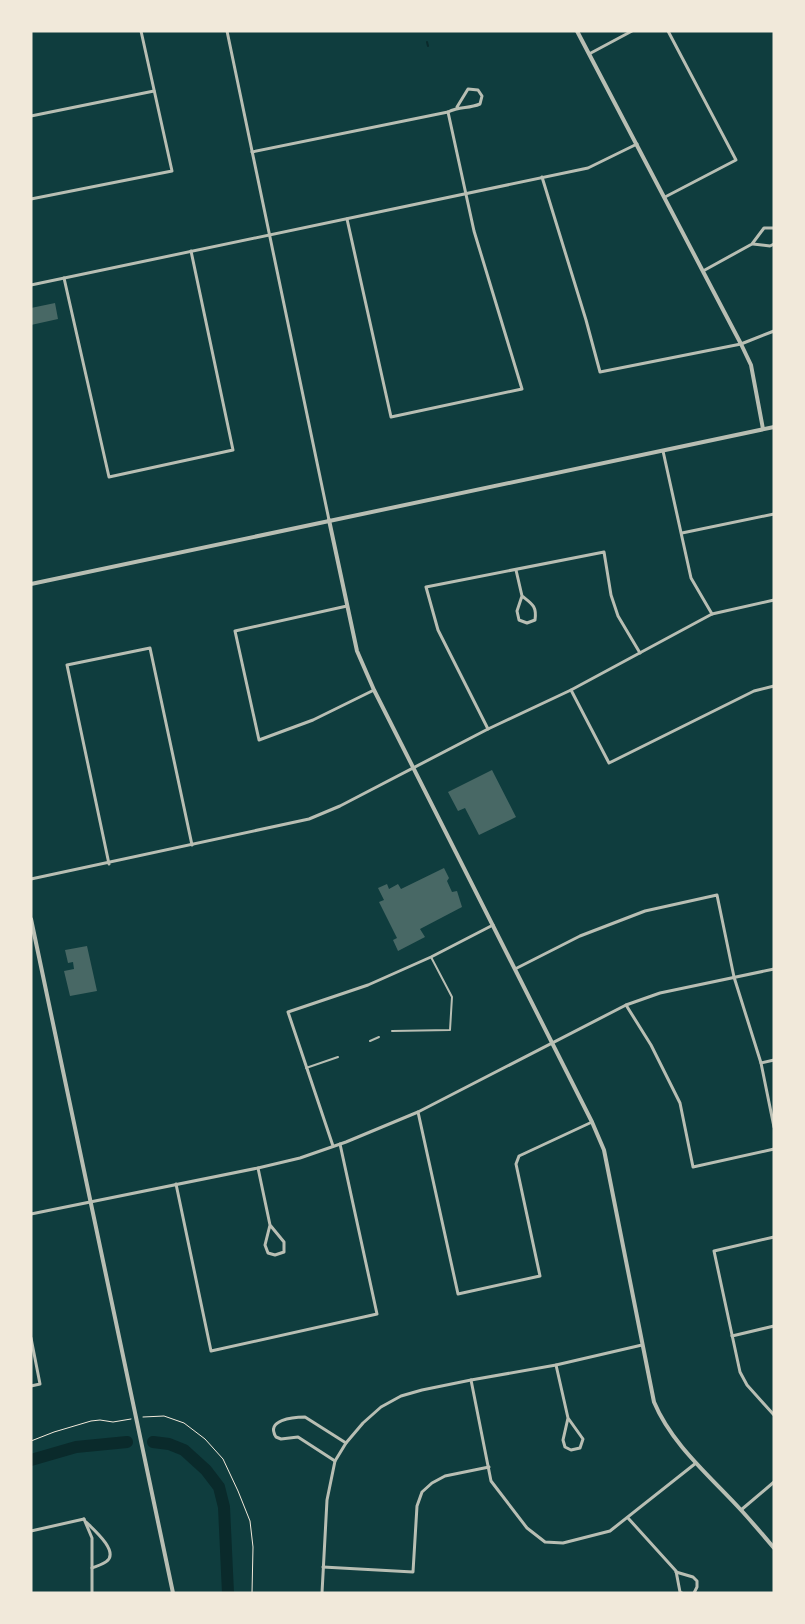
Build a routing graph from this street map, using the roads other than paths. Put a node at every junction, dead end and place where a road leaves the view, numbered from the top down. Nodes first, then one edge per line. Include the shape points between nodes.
1 (141, 31) edge
2 (227, 31) edge
3 (577, 31) edge
4 (632, 31) edge
5 (668, 31) edge
6 (589, 54) junction
7 (154, 90) junction
8 (458, 107) junction
9 (448, 112) junction
10 (31, 116) edge
11 (637, 144) junction
12 (252, 152) junction
13 (542, 178) junction
14 (466, 193) junction
15 (665, 197) junction
16 (31, 199) edge
17 (347, 219) junction
18 (774, 228) edge
19 (270, 234) junction
20 (752, 244) junction
21 (774, 244) edge
22 (191, 251) junction
23 (703, 271) junction
24 (64, 278) junction
25 (31, 285) edge
26 (774, 332) edge
27 (741, 344) junction
28 (774, 427) edge
29 (764, 429) junction
30 (664, 450) junction
31 (774, 514) edge
32 (329, 520) junction
33 (682, 533) junction
34 (516, 570) junction
35 (31, 584) edge
36 (522, 596) junction
37 (774, 600) edge
38 (347, 606) junction
39 (712, 614) junction
40 (640, 653) junction
41 (774, 686) edge
42 (374, 690) junction
43 (571, 690) junction
44 (488, 729) junction
45 (414, 768) junction
46 (192, 845) junction
47 (109, 864) junction
48 (31, 879) edge
49 (31, 919) edge
50 (493, 925) junction
51 (431, 957) junction
52 (515, 969) junction
53 (774, 969) edge
54 (734, 977) junction
55 (626, 1005) junction
56 (392, 1031) dead end
57 (379, 1037) dead end
58 (370, 1041) dead end
59 (552, 1042) junction
60 (338, 1057) dead end
61 (774, 1060) edge
62 (761, 1063) junction
63 (306, 1068) junction
64 (418, 1112) junction
65 (592, 1122) junction
66 (774, 1127) edge
67 (340, 1144) junction
68 (333, 1146) junction
69 (774, 1149) edge
70 (258, 1168) junction
71 (176, 1184) junction
72 (91, 1202) junction
73 (31, 1214) edge
74 (270, 1225) junction
75 (774, 1238) edge
76 (774, 1326) edge
77 (769, 1328) junction
78 (774, 1331) edge
79 (732, 1336) junction
80 (31, 1338) edge
81 (642, 1345) junction
82 (556, 1364) junction
83 (471, 1380) junction
84 (31, 1386) edge
85 (774, 1415) edge
86 (568, 1418) junction
87 (346, 1443) junction
88 (335, 1461) junction
89 (696, 1463) junction
90 (488, 1467) junction
91 (774, 1482) edge
92 (741, 1510) junction
93 (628, 1518) junction
94 (84, 1520) junction
95 (31, 1531) edge
96 (774, 1548) edge
97 (323, 1567) junction
98 (92, 1568) junction
99 (676, 1571) junction
100 (92, 1593) edge
101 (173, 1593) edge
102 (322, 1593) edge
103 (682, 1593) edge
104 (694, 1593) edge

1 - 7 street
2 - 12 street
3 - 6 street
4 - 6 street
5 - 15 street via 736,160
6 - 11 street
7 - 10 street
7 - 16 street via 172,171
8 - 8 street via 471,108 480,104 482,96 478,90 468,89
8 - 9 street
9 - 12 street
9 - 14 street
11 - 13 street via 588,168
11 - 15 street
12 - 19 street
13 - 14 street
13 - 27 street via 600,372
14 - 17 street
14 - 17 street via 474,231 522,389 392,417
15 - 23 street
17 - 19 street
18 - 20 street via 764,228
19 - 22 street
19 - 32 street
20 - 21 street
20 - 23 street
22 - 24 street
22 - 24 street via 233,450 119,475 109,477
23 - 27 street
24 - 25 street
26 - 27 street
27 - 29 street via 751,365
28 - 29 street
29 - 30 street
30 - 32 street
30 - 33 street
31 - 33 street
32 - 35 street
32 - 38 street
33 - 39 street via 691,578
34 - 36 street
34 - 40 street via 604,552 618,616
34 - 44 street via 426,587 438,630
36 - 36 street via 517,611 519,620 527,624 535,620 536,612
37 - 39 street
38 - 42 street via 356,651
38 - 42 street via 235,631 259,740 313,720
39 - 40 street
40 - 43 street
41 - 43 street via 754,691 609,763
42 - 45 street
43 - 44 street
44 - 45 street
45 - 46 street via 309,819
45 - 50 street
46 - 47 street
46 - 47 street via 150,648 67,665
47 - 48 street
49 - 72 street
50 - 51 street
50 - 52 street
51 - 56 lane via 452,997 450,1030
51 - 63 street via 368,986 288,1012
52 - 54 street via 580,936 645,911 717,895
52 - 59 street
53 - 54 street
54 - 55 street via 660,993
54 - 62 street
55 - 59 street
55 - 69 street via 651,1045 680,1103 692,1167
57 - 58 lane
59 - 64 street
59 - 65 street
60 - 63 lane
61 - 62 street
62 - 66 street
63 - 68 street
64 - 65 street via 458,1294 540,1276 516,1164 519,1156
64 - 67 street
65 - 81 street via 604,1150
67 - 68 street
67 - 71 street via 377,1314 211,1351
68 - 70 street
70 - 71 street
70 - 74 street
71 - 72 street
72 - 73 street
72 - 101 street
74 - 74 street via 265,1245 268,1253 275,1255 284,1252 284,1242
75 - 79 street via 714,1251
76 - 77 street
77 - 78 street
77 - 79 street
79 - 85 street via 740,1372 747,1385
80 - 84 street via 40,1384
81 - 82 street
81 - 89 street via 654,1402 661,1418
82 - 83 street
82 - 86 street
83 - 87 street via 401,1396 381,1407
83 - 90 street
86 - 86 street via 563,1440 565,1447 571,1450 580,1448 583,1439
87 - 88 street
87 - 88 street via 305,1417 274,1424 276,1438 298,1437
88 - 97 street via 327,1500
89 - 92 street
89 - 93 street
90 - 93 street via 492,1481 521,1521 545,1542 563,1543 610,1531
90 - 97 street via 445,1476 422,1492 417,1506 413,1572
91 - 92 street
92 - 96 street
93 - 99 street
94 - 95 street
94 - 98 street via 92,1538
94 - 98 street via 106,1543 111,1557
97 - 102 street
98 - 100 street
99 - 103 street
99 - 104 street via 697,1581

